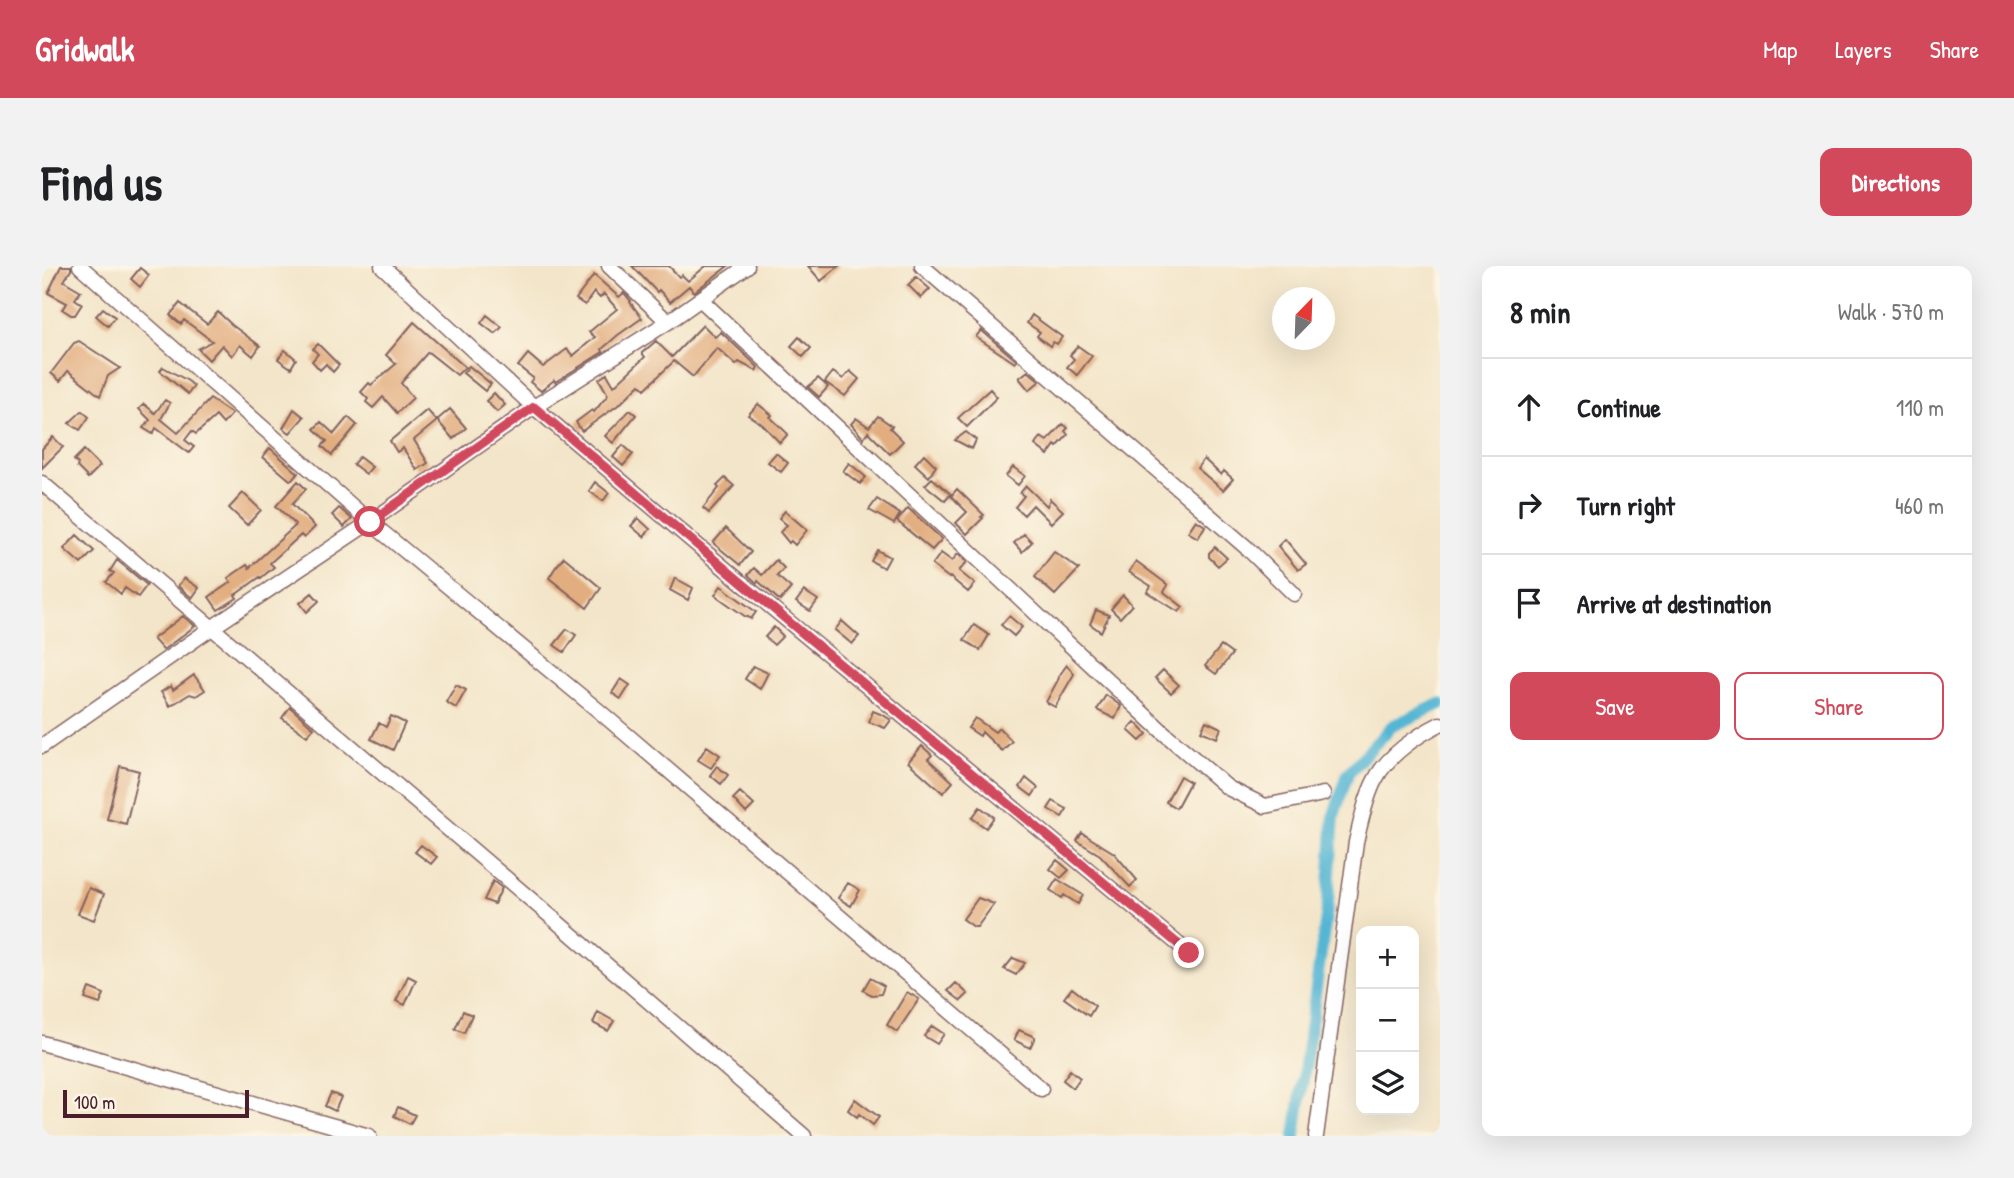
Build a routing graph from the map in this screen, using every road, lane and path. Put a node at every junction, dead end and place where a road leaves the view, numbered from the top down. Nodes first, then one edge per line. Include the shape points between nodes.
1 (80, 266) edge
2 (382, 266) edge
3 (609, 266) edge
4 (747, 266) edge
5 (922, 266) edge
6 (700, 299) junction
7 (668, 323) junction
8 (534, 407) junction
9 (42, 484) edge
10 (370, 522) junction
11 (1294, 594) dead end
12 (213, 627) junction
13 (1440, 724) edge
14 (42, 746) edge
15 (1323, 794) dead end
16 (1189, 953) dead end
17 (42, 1043) edge
18 (1041, 1089) dead end
19 (369, 1136) edge
20 (804, 1136) edge
21 (1316, 1136) edge

1 - 10 street
2 - 8 street
3 - 7 street
4 - 6 street
5 - 11 street
6 - 7 street
6 - 15 street via 1163,733 1228,788 1265,806
7 - 8 street
8 - 10 street
8 - 16 street
9 - 12 street
10 - 12 street
10 - 18 street
12 - 14 street
12 - 20 street
13 - 21 street via 1390,760 1375,779 1364,808
17 - 19 street

